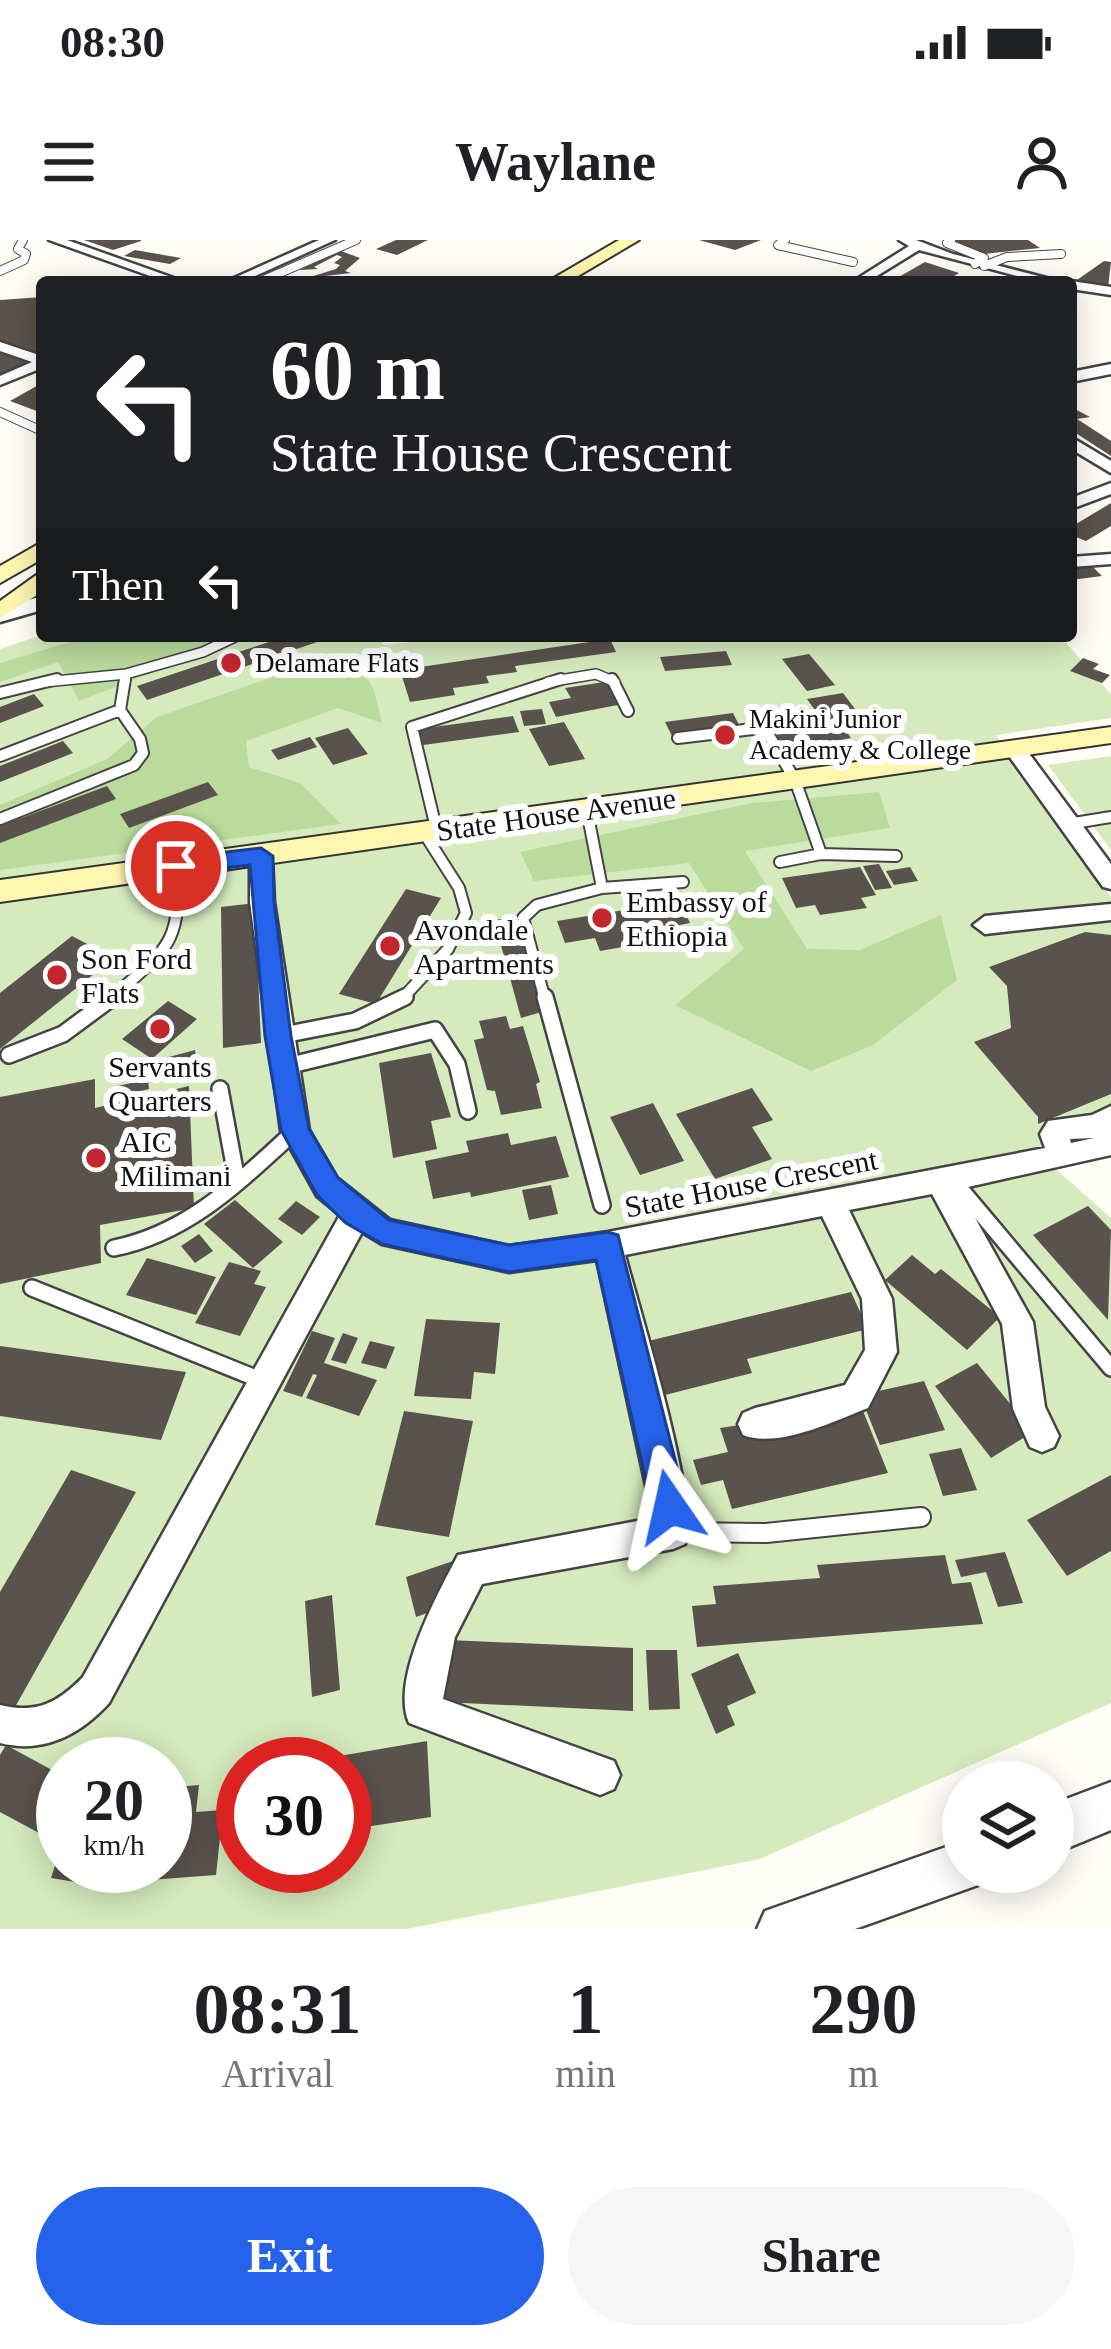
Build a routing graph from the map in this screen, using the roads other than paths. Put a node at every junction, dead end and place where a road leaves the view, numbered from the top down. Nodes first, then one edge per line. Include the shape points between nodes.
1 (23, 240) edge
2 (55, 240) edge
3 (329, 240) edge
4 (356, 240) edge
5 (631, 240) edge
6 (785, 240) edge
7 (952, 240) edge
8 (911, 243) edge
9 (1061, 254) dead end
10 (853, 262) dead end
11 (979, 265) junction
12 (0, 271) edge
13 (161, 276) edge
14 (245, 276) edge
15 (273, 276) edge
16 (567, 276) edge
17 (866, 276) edge
18 (1022, 276) edge
19 (1077, 286) edge
20 (1111, 291) edge
21 (0, 346) edge
22 (36, 360) edge
23 (36, 365) edge
24 (1111, 369) edge
25 (1077, 373) edge
26 (0, 381) edge
27 (0, 412) edge
28 (36, 427) edge
29 (1077, 446) edge
30 (1111, 468) edge
31 (1111, 488) edge
32 (1077, 502) edge
33 (36, 553) edge
34 (1111, 559) edge
35 (1077, 562) edge
36 (0, 577) edge
37 (36, 587) edge
38 (36, 590) edge
39 (0, 613) edge
40 (224, 642) edge
41 (126, 674) junction
42 (0, 693) edge
43 (120, 710) junction
44 (628, 711) dead end
45 (1111, 735) edge
46 (678, 738) dead end
47 (1015, 749) junction
48 (0, 756) edge
49 (795, 780) junction
50 (587, 811) junction
51 (1111, 817) edge
52 (0, 819) edge
53 (1068, 824) junction
54 (430, 833) junction
55 (820, 854) junction
56 (261, 856) junction
57 (896, 856) dead end
58 (780, 862) dead end
59 (176, 866) junction
60 (1111, 881) edge
61 (683, 882) dead end
62 (602, 888) junction
63 (0, 891) edge
64 (1106, 915) edge
65 (985, 925) dead end
66 (278, 1036) junction
67 (8, 1055) dead end
68 (283, 1067) junction
69 (220, 1089) dead end
70 (468, 1112) dead end
71 (1111, 1118) edge
72 (295, 1130) junction
73 (1106, 1152) edge
74 (1062, 1156) junction
75 (946, 1180) junction
76 (237, 1181) junction
77 (829, 1200) junction
78 (602, 1205) dead end
79 (356, 1214) junction
80 (608, 1245) junction
81 (114, 1248) dead end
82 (32, 1288) dead end
83 (1111, 1368) edge
84 (267, 1383) junction
85 (755, 1424) dead end
86 (1042, 1436) dead end
87 (921, 1517) dead end
88 (673, 1532) junction
89 (0, 1724) edge
90 (600, 1775) dead end
91 (1111, 1806) edge
92 (1074, 1821) edge
93 (942, 1873) edge
94 (783, 1929) edge

1 - 12 lane via 17,249 24,260
2 - 13 street
3 - 14 street
4 - 15 lane
5 - 16 main road
6 - 10 lane via 778,245
7 - 11 lane via 984,258
8 - 11 street
8 - 17 street
9 - 11 lane
11 - 18 street
19 - 20 street
21 - 22 street
23 - 26 street
24 - 25 street
27 - 28 lane
29 - 30 street
31 - 32 street
33 - 36 main road
34 - 35 street
36 - 37 main road via 26,577
38 - 39 main road
40 - 41 lane
41 - 42 lane
41 - 43 lane
43 - 48 lane
43 - 52 lane via 140,739 134,765
44 - 54 lane via 622,689 594,674 519,687 412,727
45 - 47 main road, State House Avenue
46 - 49 lane via 767,732
47 - 49 main road, State House Avenue
47 - 53 street
49 - 50 main road, State House Avenue
49 - 55 lane
50 - 54 main road, State House Avenue
50 - 62 lane
51 - 53 lane
53 - 60 street
54 - 56 main road, State House Avenue
54 - 66 lane via 466,905 466,922 422,986 352,1022
55 - 57 lane
55 - 58 lane
56 - 59 main road, State House Avenue
56 - 66 street, State House Crescent
59 - 63 main road, State House Avenue
59 - 67 lane via 177,929 165,947 84,1024
61 - 62 lane
62 - 78 lane via 537,905 523,918
64 - 65 street
66 - 68 street, State House Crescent
68 - 70 lane via 435,1030 457,1064
68 - 72 street, State House Crescent
69 - 76 lane
71 - 74 street via 1058,1130
72 - 76 lane
72 - 79 street, State House Crescent via 328,1186
73 - 74 street, State House Crescent
74 - 75 street, State House Crescent
75 - 77 street, State House Crescent
75 - 83 lane
75 - 86 street via 1017,1322 1029,1409
76 - 81 lane via 147,1244
77 - 80 street, State House Crescent
77 - 85 street via 878,1299 881,1352 856,1396
79 - 80 street, State House Crescent via 382,1231 509,1259
79 - 84 street
80 - 88 street
82 - 84 lane
84 - 89 street via 96,1690 39,1730
87 - 88 lane via 788,1532
88 - 90 street via 471,1568 437,1633 422,1710
91 - 92 street
93 - 94 street

